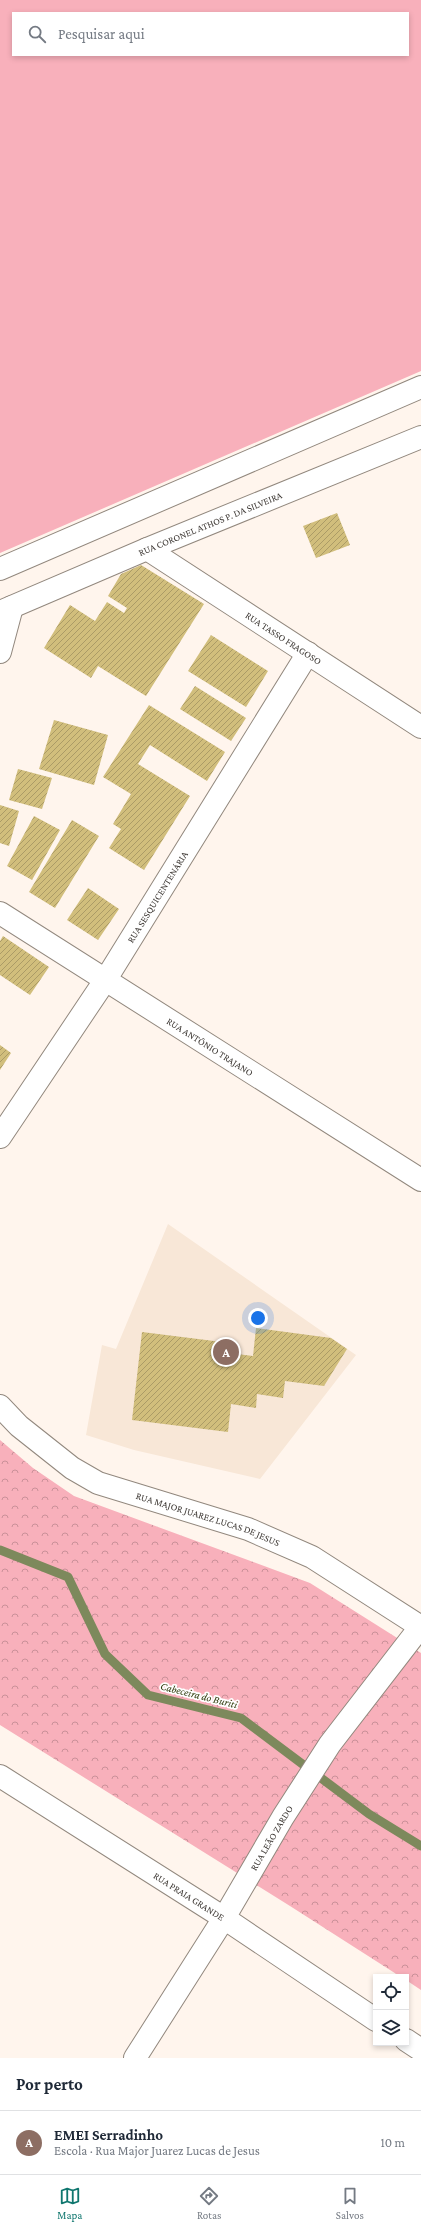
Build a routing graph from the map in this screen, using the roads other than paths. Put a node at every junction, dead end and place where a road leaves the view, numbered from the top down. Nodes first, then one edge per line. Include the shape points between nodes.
1 (421, 387) edge
2 (421, 437) edge
3 (146, 550) junction
4 (0, 569) edge
5 (6, 610) edge
6 (0, 652) edge
7 (308, 653) junction
8 (421, 727) edge
9 (0, 913) edge
10 (106, 979) junction
11 (0, 1137) edge
12 (421, 1180) edge
13 (0, 1406) edge
14 (421, 1626) edge
15 (0, 1776) edge
16 (224, 1918) junction
17 (373, 2018) edge
18 (409, 2042) edge
19 (421, 2050) edge
20 (135, 2058) edge

1 - 4 street
2 - 3 street, RUA CORONEL ATHOS P. DA SILVEIRA
3 - 5 street, RUA CORONEL ATHOS P. DA SILVEIRA
3 - 7 street, RUA TASSO FRAGOSO
5 - 6 street
7 - 8 street, RUA TASSO FRAGOSO
7 - 10 street, RUA SESQUICENTENÁRIA
9 - 10 street, RUA ANTÔNIO TRAJANO
10 - 11 street, RUA SESQUICENTENÁRIA
10 - 12 street, RUA ANTÔNIO TRAJANO
13 - 14 street, RUA MAJOR JUAREZ LUCAS DE JESUS via 19,1426 66,1464 98,1483 248,1529 305,1554
14 - 16 street, RUA LEÃO ZARDO via 330,1744 283,1817
15 - 16 street, RUA PRAIA GRANDE
16 - 17 street, RUA PRAIA GRANDE
16 - 20 street, RUA LEÃO ZARDO
18 - 19 street

